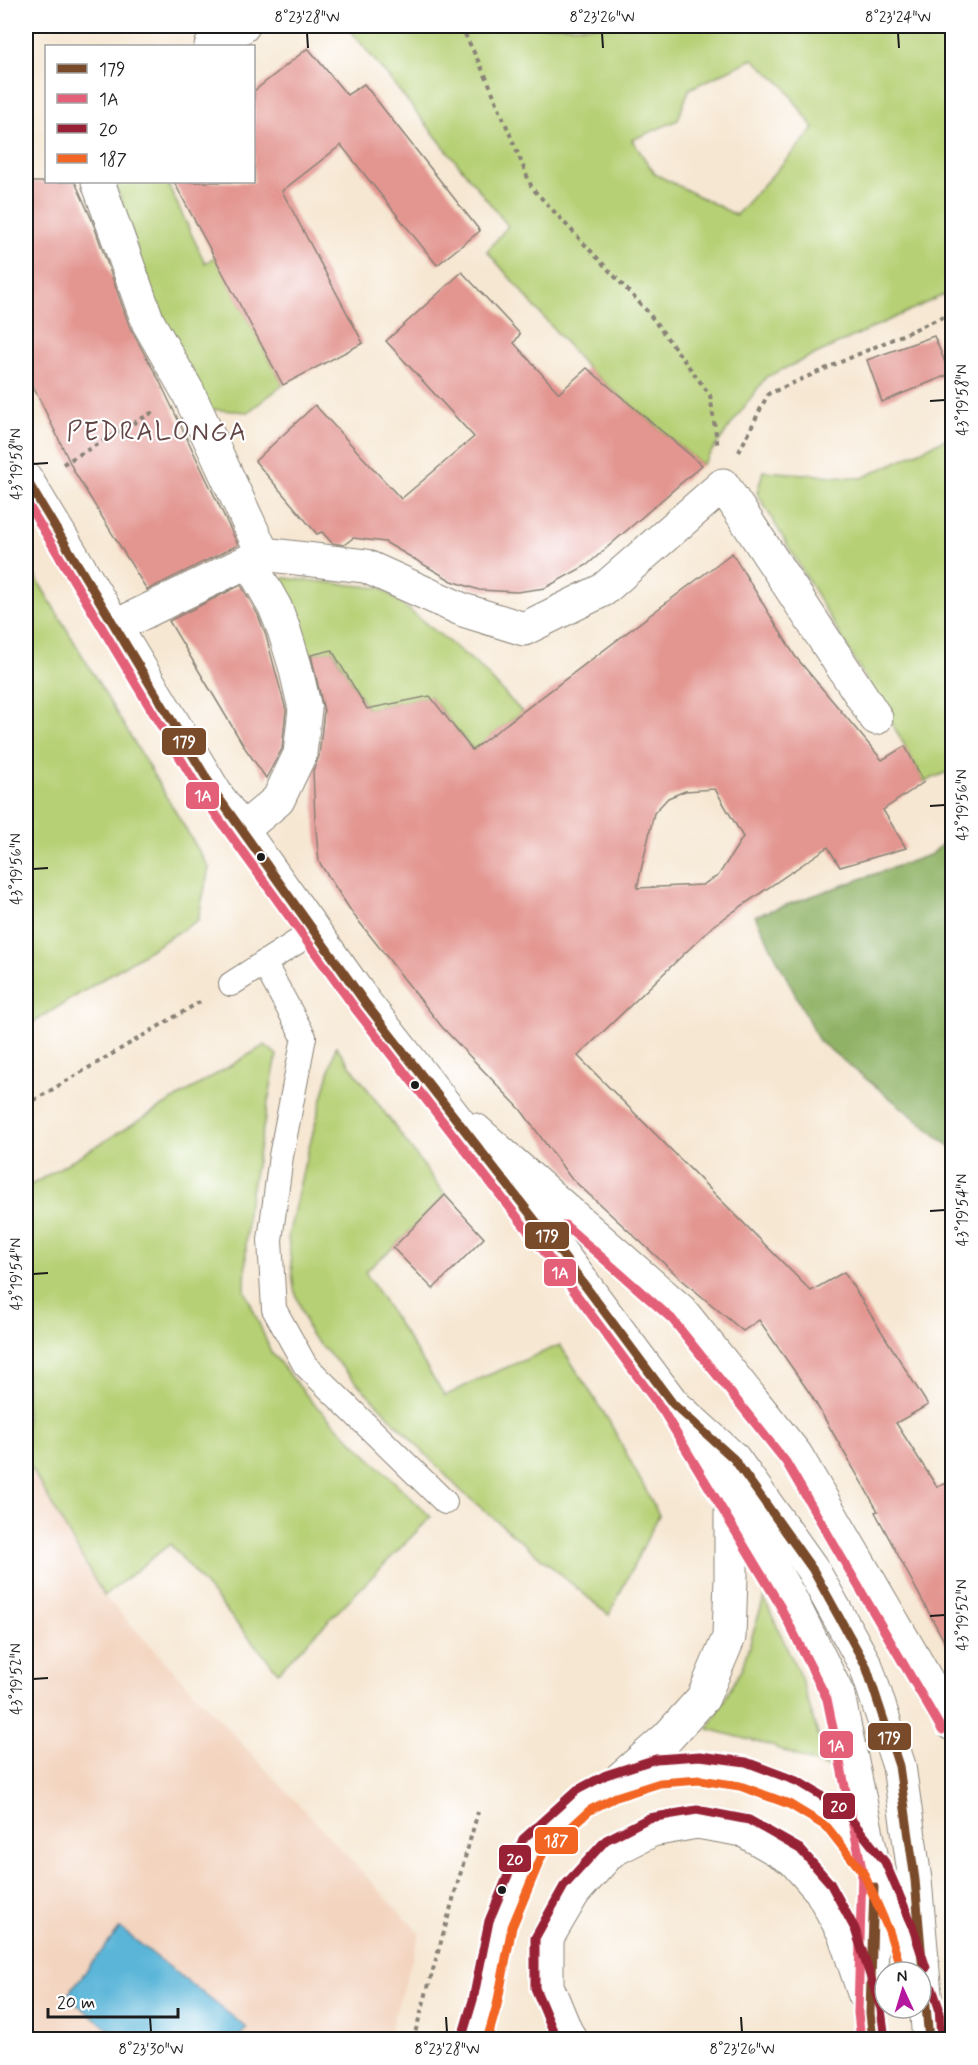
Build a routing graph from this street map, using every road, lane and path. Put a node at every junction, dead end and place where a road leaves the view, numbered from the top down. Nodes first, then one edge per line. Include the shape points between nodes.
1 (243, 26) edge
2 (461, 26) edge
3 (213, 45) edge
4 (98, 183) edge
5 (952, 313) edge
6 (188, 392) junction
7 (27, 481) edge
8 (723, 485) junction
9 (256, 557) junction
10 (116, 626) junction
11 (876, 718) dead end
12 (242, 830) junction
13 (314, 931) junction
14 (264, 963) junction
15 (231, 984) joint
16 (440, 1099) junction
17 (26, 1105) edge
18 (673, 1404) junction
19 (731, 1497) junction
20 (445, 1502) dead end
21 (952, 1724) edge
22 (611, 1786) junction
23 (478, 1812) dead end
24 (874, 1868) junction
25 (911, 1960) edge
26 (922, 1960) edge
27 (872, 2026) edge
28 (412, 2040) edge
29 (474, 2040) edge
30 (571, 2040) edge

1 - 3 main road
2 - 8 path via 532,188 647,311 710,395
4 - 6 main road via 148,322
5 - 8 path via 768,394
6 - 7 path
6 - 9 main road
7 - 10 main road
8 - 9 main road via 603,590 524,629 463,609 365,566
8 - 11 main road
9 - 10 main road
9 - 12 main road via 284,630 305,709 300,753 278,800
10 - 12 main road via 216,794
12 - 13 main road
13 - 14 lane
13 - 16 main road
14 - 15 lane
14 - 20 lane via 304,1038 281,1156 270,1240 274,1309 305,1365
15 - 17 path
16 - 18 main road
16 - 21 main road via 681,1311 796,1455
18 - 19 main road
18 - 26 main road via 734,1459 813,1570 866,1666 899,1766
19 - 22 main road via 729,1637 725,1647 703,1698 667,1738
19 - 24 main road via 789,1596 838,1695
22 - 24 main road via 669,1770 700,1768 743,1774 794,1792 835,1818
22 - 29 main road via 583,1800 533,1846 500,1924
23 - 28 path
24 - 25 main road
24 - 27 main road
27 - 30 main road via 844,1933 821,1890 793,1859 743,1830 697,1822 652,1830 611,1851 563,1910 547,1938 547,1986

